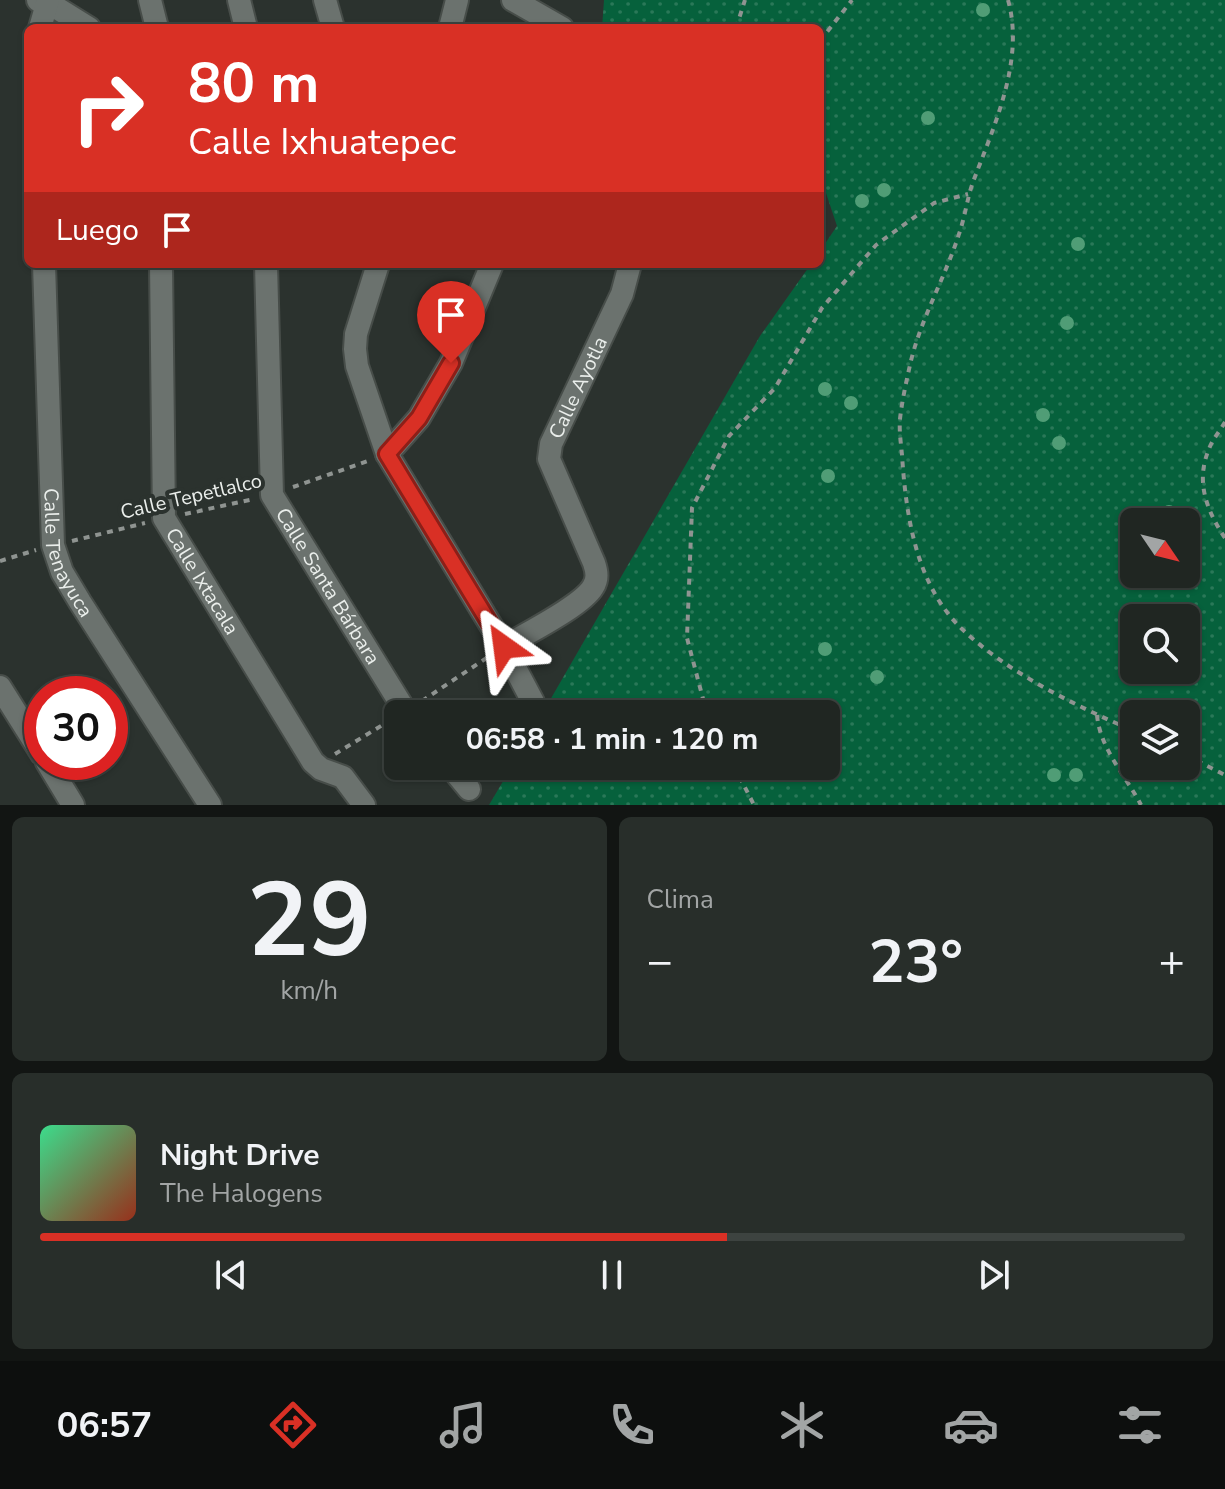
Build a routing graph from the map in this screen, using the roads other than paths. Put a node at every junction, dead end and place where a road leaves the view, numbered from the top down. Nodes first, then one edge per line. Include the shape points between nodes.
1 (150, 0) edge
2 (239, 0) edge
3 (325, 0) edge
4 (457, 0) edge
5 (44, 1) edge
6 (518, 1) edge
7 (41, 24) edge
8 (82, 24) edge
9 (156, 24) edge
10 (245, 24) edge
11 (332, 24) edge
12 (451, 24) edge
13 (555, 24) edge
14 (44, 268) edge
15 (161, 268) edge
16 (266, 268) edge
17 (377, 268) edge
18 (490, 268) edge
19 (629, 268) edge
20 (387, 454) junction
21 (504, 647) junction
22 (0, 687) edge
23 (395, 700) edge
24 (532, 700) edge
25 (24, 725) edge
26 (58, 780) edge
27 (462, 780) edge
28 (469, 789) dead end
29 (73, 805) edge
30 (210, 805) edge
31 (364, 805) edge

1 - 9 street
2 - 10 street
3 - 11 street
4 - 12 street
5 - 7 street
5 - 8 street
6 - 13 street
14 - 30 street, Calle Tenayuca via 53,545 80,602
15 - 31 street, Calle Ixtacala via 164,518 316,766 343,777
16 - 23 street, Calle Santa Bárbara via 272,495
17 - 20 street via 355,349
18 - 20 street via 451,363 419,418
19 - 21 street, Calle Ayotla via 549,459 597,572 596,581 586,597
20 - 21 street
21 - 24 street
22 - 25 street
26 - 29 street
27 - 28 street

